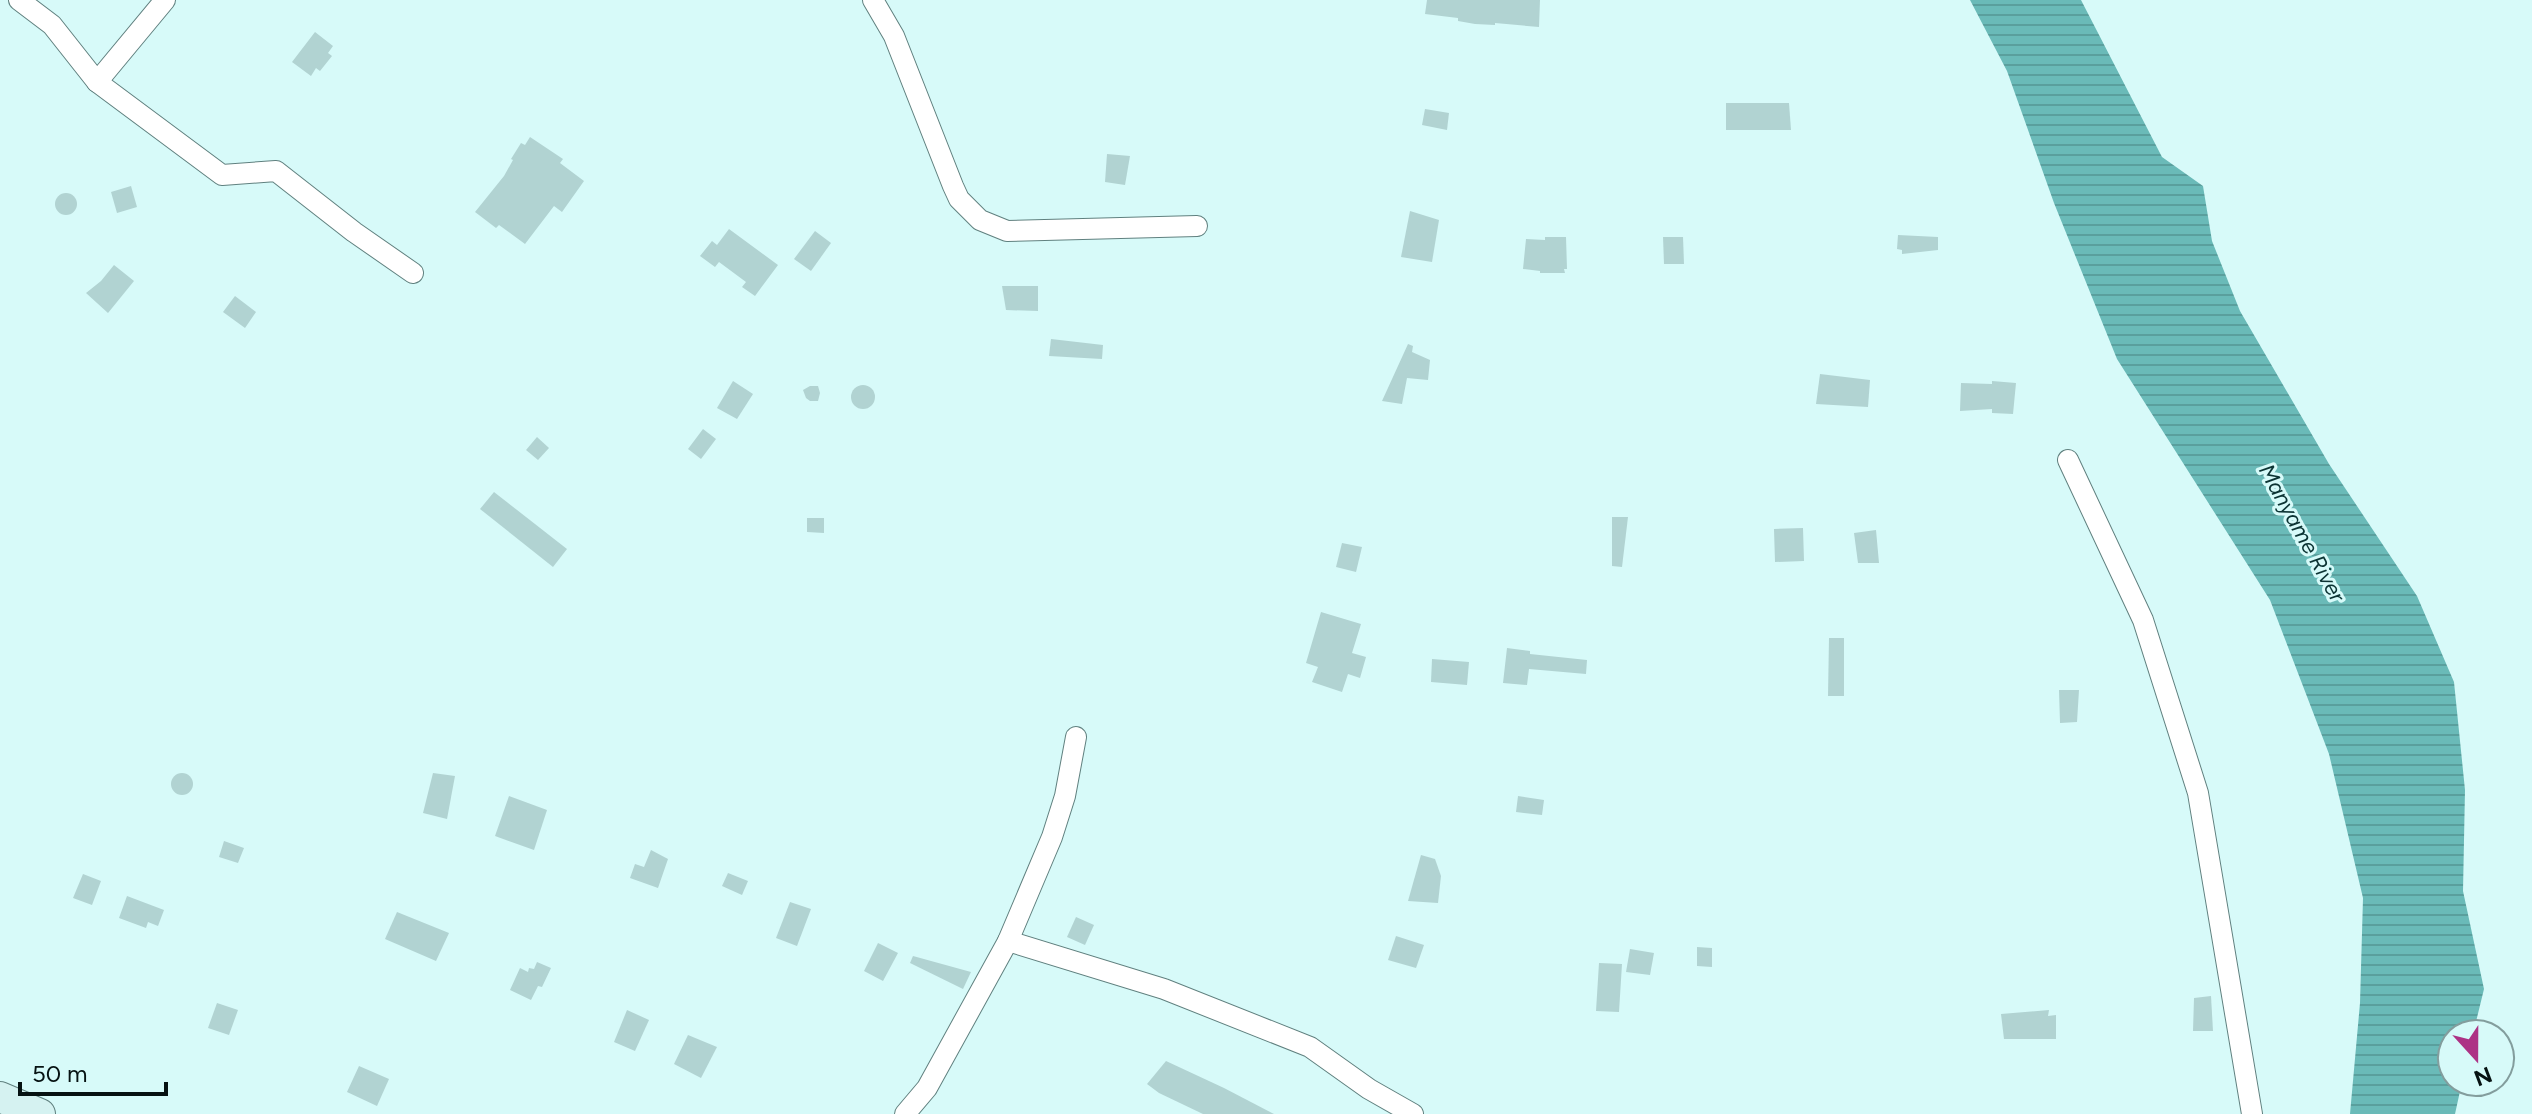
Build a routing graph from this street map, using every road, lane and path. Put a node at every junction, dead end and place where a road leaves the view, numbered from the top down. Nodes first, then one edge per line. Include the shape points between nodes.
1 (19, 0) edge
2 (165, 0) edge
3 (873, 0) edge
4 (97, 82) junction
5 (1197, 226) dead end
6 (413, 273) dead end
7 (2068, 460) dead end
8 (1076, 737) dead end
9 (1008, 941) junction
10 (0, 1097) edge
11 (40, 1114) edge
12 (905, 1114) edge
13 (1413, 1114) edge
14 (2252, 1114) edge

1 - 4 street via 52,25
2 - 4 street
3 - 5 street via 894,36 959,199 980,220 1022,232
4 - 6 street via 222,175 276,171
7 - 14 street via 2143,620 2198,793
8 - 9 street via 1052,837
9 - 12 street via 927,1088
9 - 13 street via 1164,989 1310,1047
10 - 11 main road

